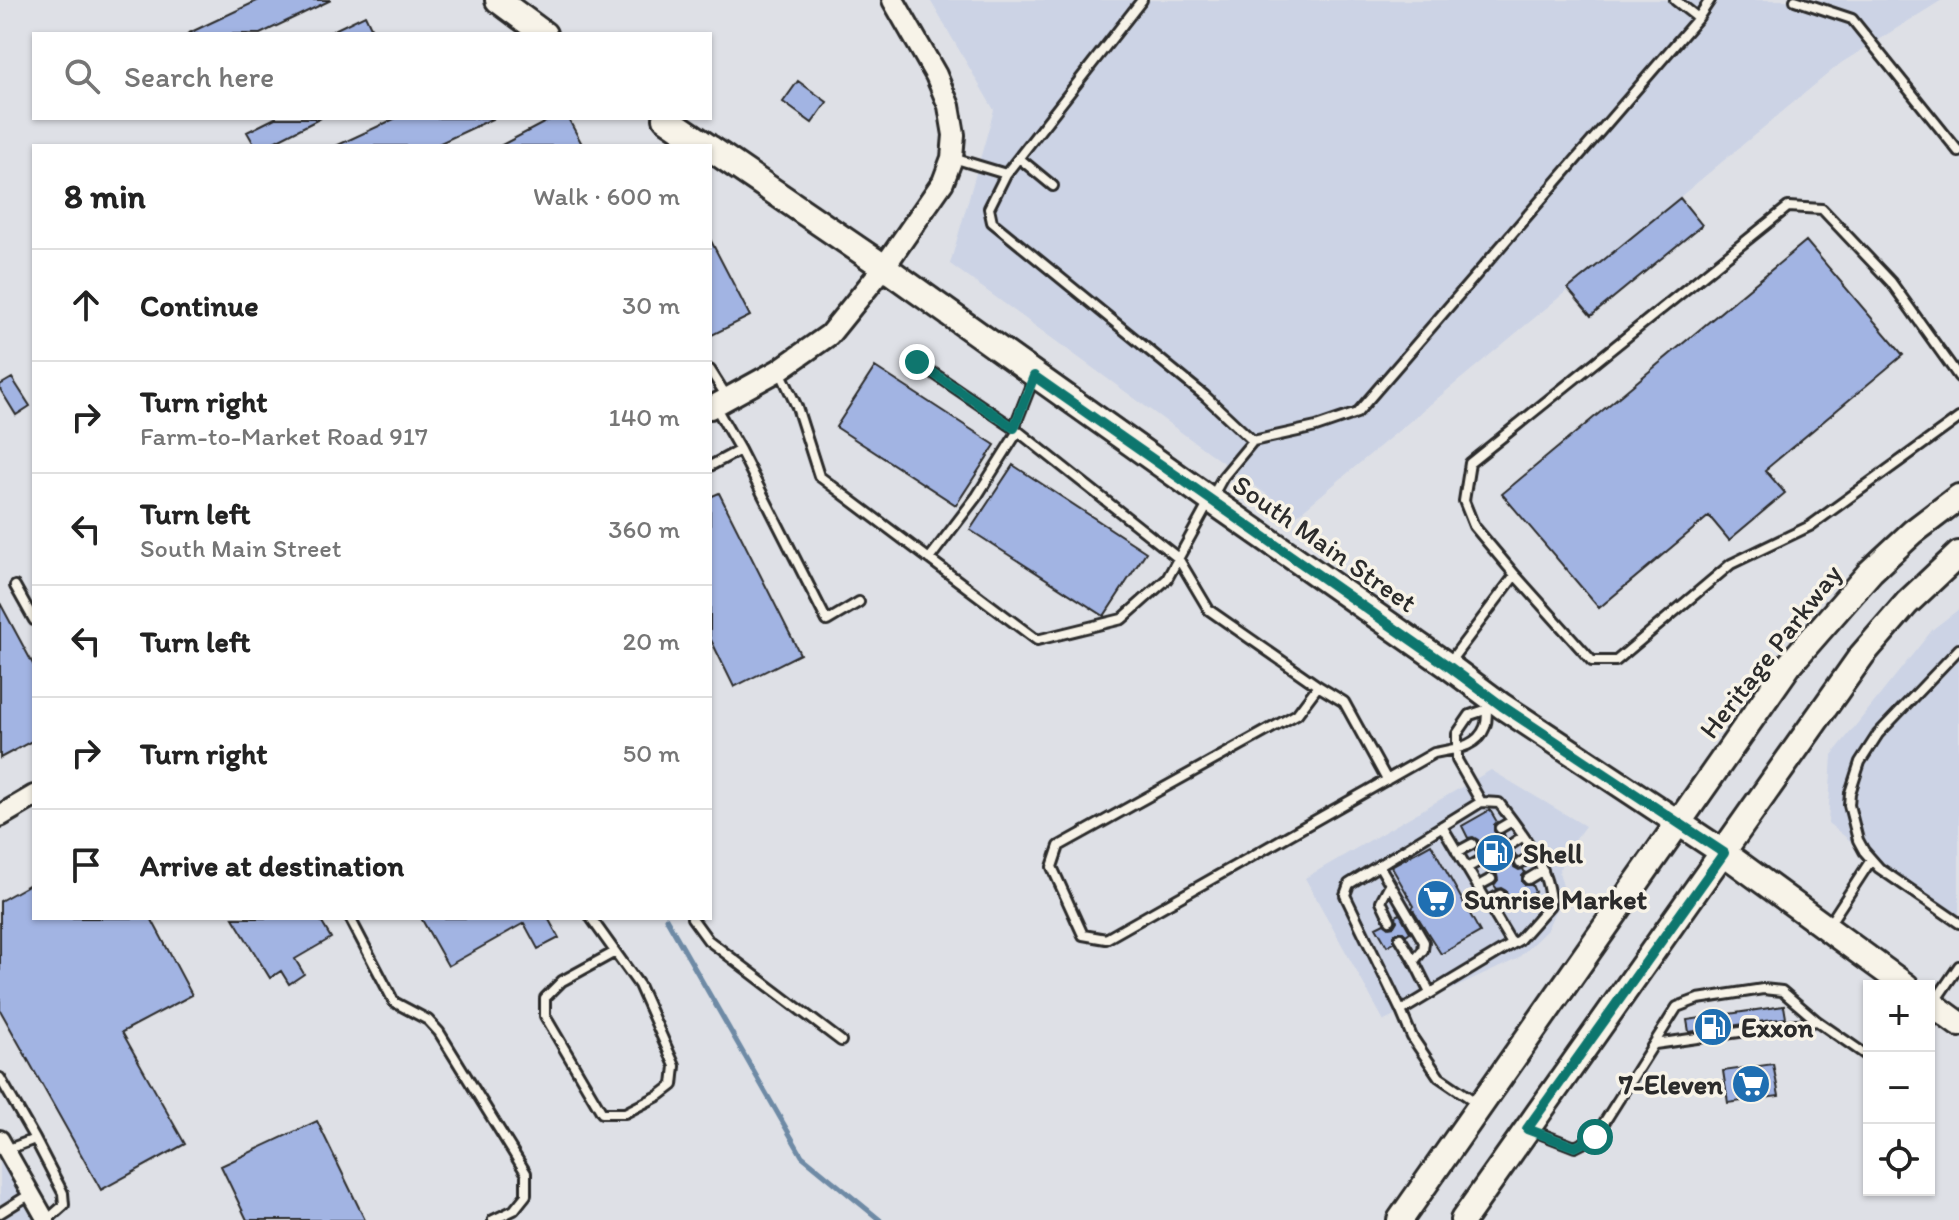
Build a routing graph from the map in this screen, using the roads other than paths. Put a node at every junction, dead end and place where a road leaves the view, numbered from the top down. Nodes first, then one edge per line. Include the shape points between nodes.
1 (498, 0) edge
2 (893, 0) edge
3 (1142, 0) edge
4 (1675, 0) edge
5 (1710, 0) edge
6 (1795, 0) edge
7 (1828, 0) edge
8 (1823, 10) junction
9 (1698, 18) junction
10 (541, 32) edge
11 (669, 120) edge
12 (704, 144) edge
13 (712, 150) edge
14 (1959, 152) edge
15 (952, 158) junction
16 (1019, 158) junction
17 (1006, 174) junction
18 (1053, 186) dead end
19 (884, 267) junction
20 (917, 362) dead end
21 (779, 370) junction
22 (1034, 376) junction
23 (1959, 377) edge
24 (712, 379) edge
25 (717, 403) edge
26 (1959, 418) edge
27 (1016, 430) junction
28 (1253, 441) junction
29 (740, 450) junction
30 (712, 465) edge
31 (1959, 497) edge
32 (1211, 500) junction
33 (1959, 554) edge
34 (1178, 558) junction
35 (929, 559) junction
36 (1515, 575) junction
37 (15, 586) dead end
38 (859, 602) dead end
39 (32, 616) edge
40 (1959, 649) edge
41 (1447, 665) junction
42 (1318, 686) junction
43 (1489, 704) junction
44 (1457, 749) junction
45 (1387, 780) junction
46 (32, 797) edge
47 (1481, 802) junction
48 (0, 816) edge
49 (1512, 821) junction
50 (1679, 823) junction
51 (1442, 826) junction
52 (1500, 828) dead end
53 (1522, 837) junction
54 (1472, 844) dead end
55 (1510, 845) dead end
56 (1457, 852) junction
57 (1724, 853) junction
58 (1535, 855) junction
59 (1481, 860) dead end
60 (1871, 860) junction
61 (1520, 863) dead end
62 (1379, 865) junction
63 (1467, 868) junction
64 (1543, 870) junction
65 (1491, 879) dead end
66 (1528, 879) dead end
67 (1390, 884) junction
68 (1478, 886) junction
69 (1500, 895) dead end
70 (1487, 902) junction
71 (351, 920) edge
72 (592, 920) edge
73 (693, 920) edge
74 (1390, 920) dead end
75 (1959, 923) edge
76 (1826, 928) junction
77 (1400, 938) dead end
78 (1512, 944) junction
79 (615, 952) junction
80 (1414, 961) junction
81 (1959, 966) edge
82 (1898, 980) edge
83 (1430, 993) junction
84 (1401, 1011) junction
85 (1938, 1014) edge
86 (1817, 1021) junction
87 (841, 1041) dead end
88 (1655, 1044) junction
89 (1863, 1053) edge
90 (0, 1078) edge
91 (1480, 1105) junction
92 (1527, 1129) junction
93 (35, 1139) junction
94 (3, 1144) edge
95 (32, 1193) junction
96 (0, 1213) edge
97 (46, 1220) edge
98 (493, 1220) edge
99 (1400, 1220) edge
100 (1463, 1220) edge

1 - 10 main road
2 - 15 street via 949,106
3 - 16 lane
4 - 9 lane
5 - 9 lane
6 - 8 lane
7 - 8 lane
8 - 14 lane via 1852,19
9 - 28 lane via 1357,413
11 - 12 main road, South Main Street
13 - 19 main road, South Main Street
15 - 17 lane
15 - 19 street via 943,182
16 - 17 lane
16 - 18 lane
17 - 28 lane via 989,208 992,222
19 - 21 street via 829,335
19 - 22 main road, South Main Street
20 - 27 lane
21 - 25 street
21 - 35 lane via 819,476
22 - 27 lane
22 - 32 main road, South Main Street
23 - 36 lane via 1891,282 1822,209 1788,207 1470,463 1464,501 1474,526
24 - 25 lane
25 - 29 lane
26 - 36 lane via 1810,526 1731,564 1616,661 1592,661
27 - 34 lane
27 - 35 lane via 977,496
28 - 32 lane
29 - 30 lane
29 - 38 lane via 827,621
31 - 50 main road, Heritage Parkway via 1871,571 1830,617 1789,665
32 - 34 lane
32 - 41 main road, South Main Street
33 - 57 main road via 1862,655
34 - 35 lane via 1167,579 1122,619 1037,640
34 - 42 lane via 1209,610
36 - 41 lane
37 - 39 lane
40 - 60 lane via 1878,734 1860,762 1849,805 1858,840
41 - 43 main road, South Main Street
42 - 45 lane via 1344,702
42 - 45 lane via 1297,714 1059,846 1052,867 1083,935 1106,939
43 - 44 lane via 1470,715 1457,734
43 - 44 lane via 1480,734
43 - 50 main road, South Main Street
44 - 45 lane via 1434,753
44 - 47 lane via 1457,760
46 - 48 street
47 - 49 lane via 1499,803
47 - 51 lane
49 - 52 lane
49 - 53 lane
50 - 57 main road, South Main Street
50 - 91 main road, Heritage Parkway
51 - 56 lane
51 - 62 lane
53 - 55 lane
53 - 58 lane
54 - 56 lane
56 - 63 lane
57 - 76 main road, South Main Street
57 - 92 main road
58 - 61 lane
58 - 64 lane
59 - 63 lane
60 - 75 lane
60 - 76 lane
62 - 67 lane
62 - 84 lane via 1349,884 1345,895
63 - 68 lane
64 - 66 lane
64 - 78 lane via 1550,905
65 - 68 lane
67 - 74 lane via 1381,901
67 - 80 lane via 1424,942
68 - 70 lane
69 - 70 lane
70 - 78 lane
71 - 98 lane via 394,1002 439,1032 526,1173 526,1195 514,1210
72 - 79 lane
73 - 87 lane via 708,940
76 - 82 main road, South Main Street
77 - 80 lane
78 - 83 lane
79 - 79 lane via 639,985 675,1066 673,1085 660,1095 625,1113 602,1113 545,1016 545,998 562,981
80 - 83 lane
81 - 85 lane
83 - 84 lane
84 - 91 lane via 1439,1077
86 - 88 lane
86 - 88 lane via 1782,991 1763,989 1677,1007
86 - 89 lane
88 - 92 lane via 1595,1137 1575,1147
90 - 93 lane
91 - 99 main road, Heritage Parkway
92 - 100 main road
93 - 94 lane
93 - 97 lane via 63,1193 64,1205
94 - 95 street
95 - 96 lane
95 - 97 street

